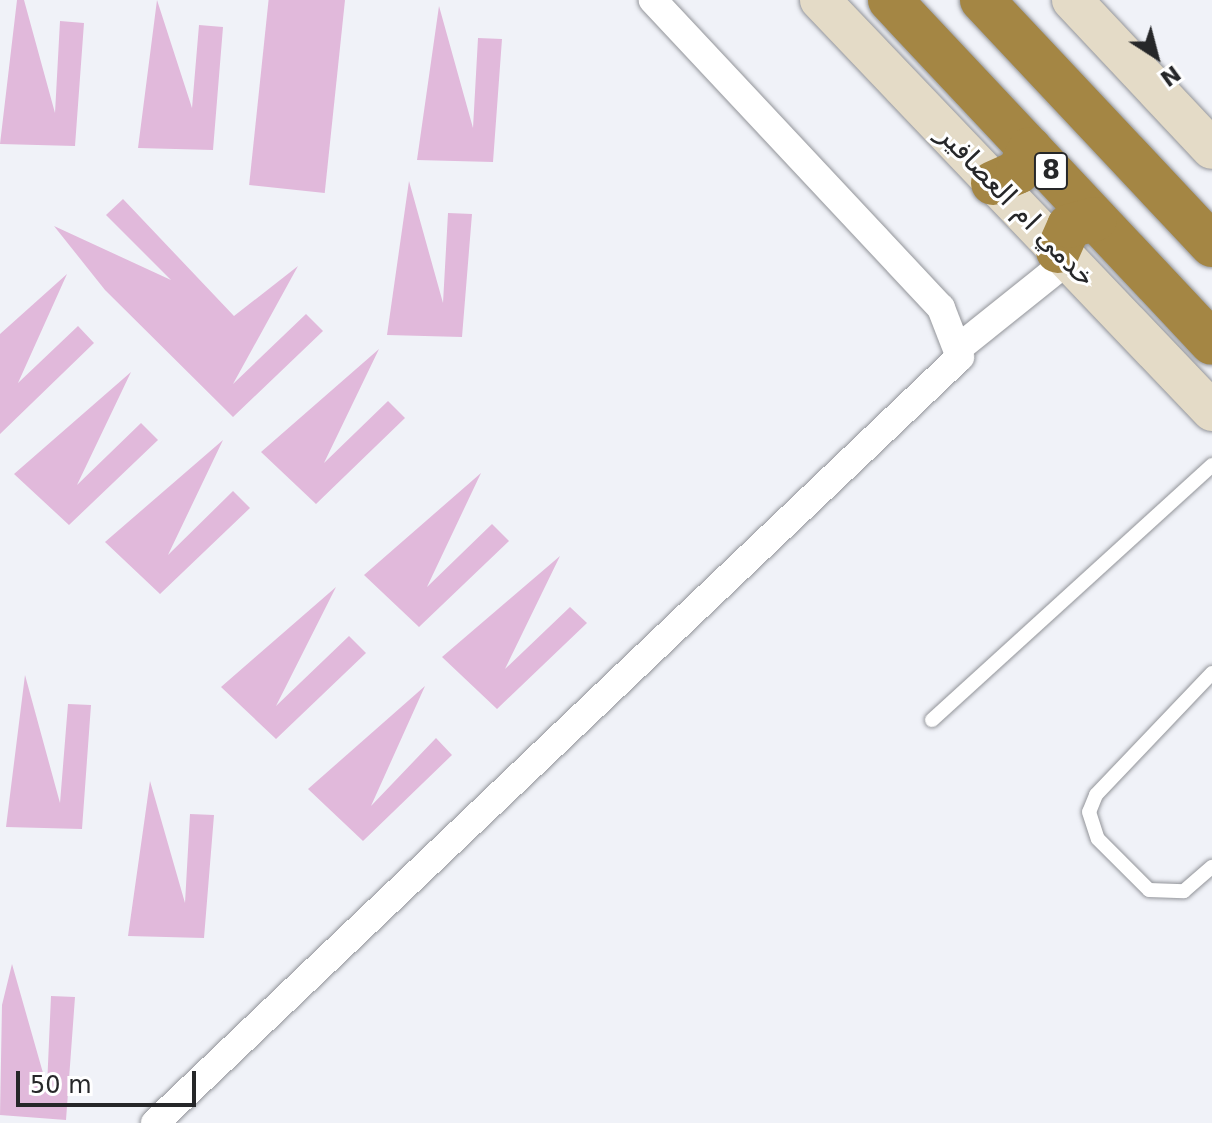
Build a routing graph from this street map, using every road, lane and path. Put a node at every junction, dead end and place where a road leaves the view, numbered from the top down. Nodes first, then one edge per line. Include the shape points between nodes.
1 (653, 0) edge
2 (820, 0) edge
3 (890, 0) edge
4 (982, 0) edge
5 (1072, 0) edge
6 (1212, 149) edge
7 (1042, 213) junction
8 (1212, 245) edge
9 (1212, 343) edge
10 (961, 346) junction
11 (1212, 411) edge
12 (1212, 465) edge
13 (1212, 673) edge
14 (932, 720) dead end
15 (1212, 867) edge
16 (155, 1123) edge

1 - 10 street via 941,308
2 - 7 main road, خدمي ام العصافير
3 - 7 highway, 8
4 - 8 highway, 8
5 - 6 main road
7 - 9 highway, 8
7 - 10 street
7 - 11 main road, خدمي ام العصافير
10 - 16 street via 950,373
12 - 14 lane
13 - 15 lane via 1096,795 1089,812 1098,839 1149,890 1184,891

